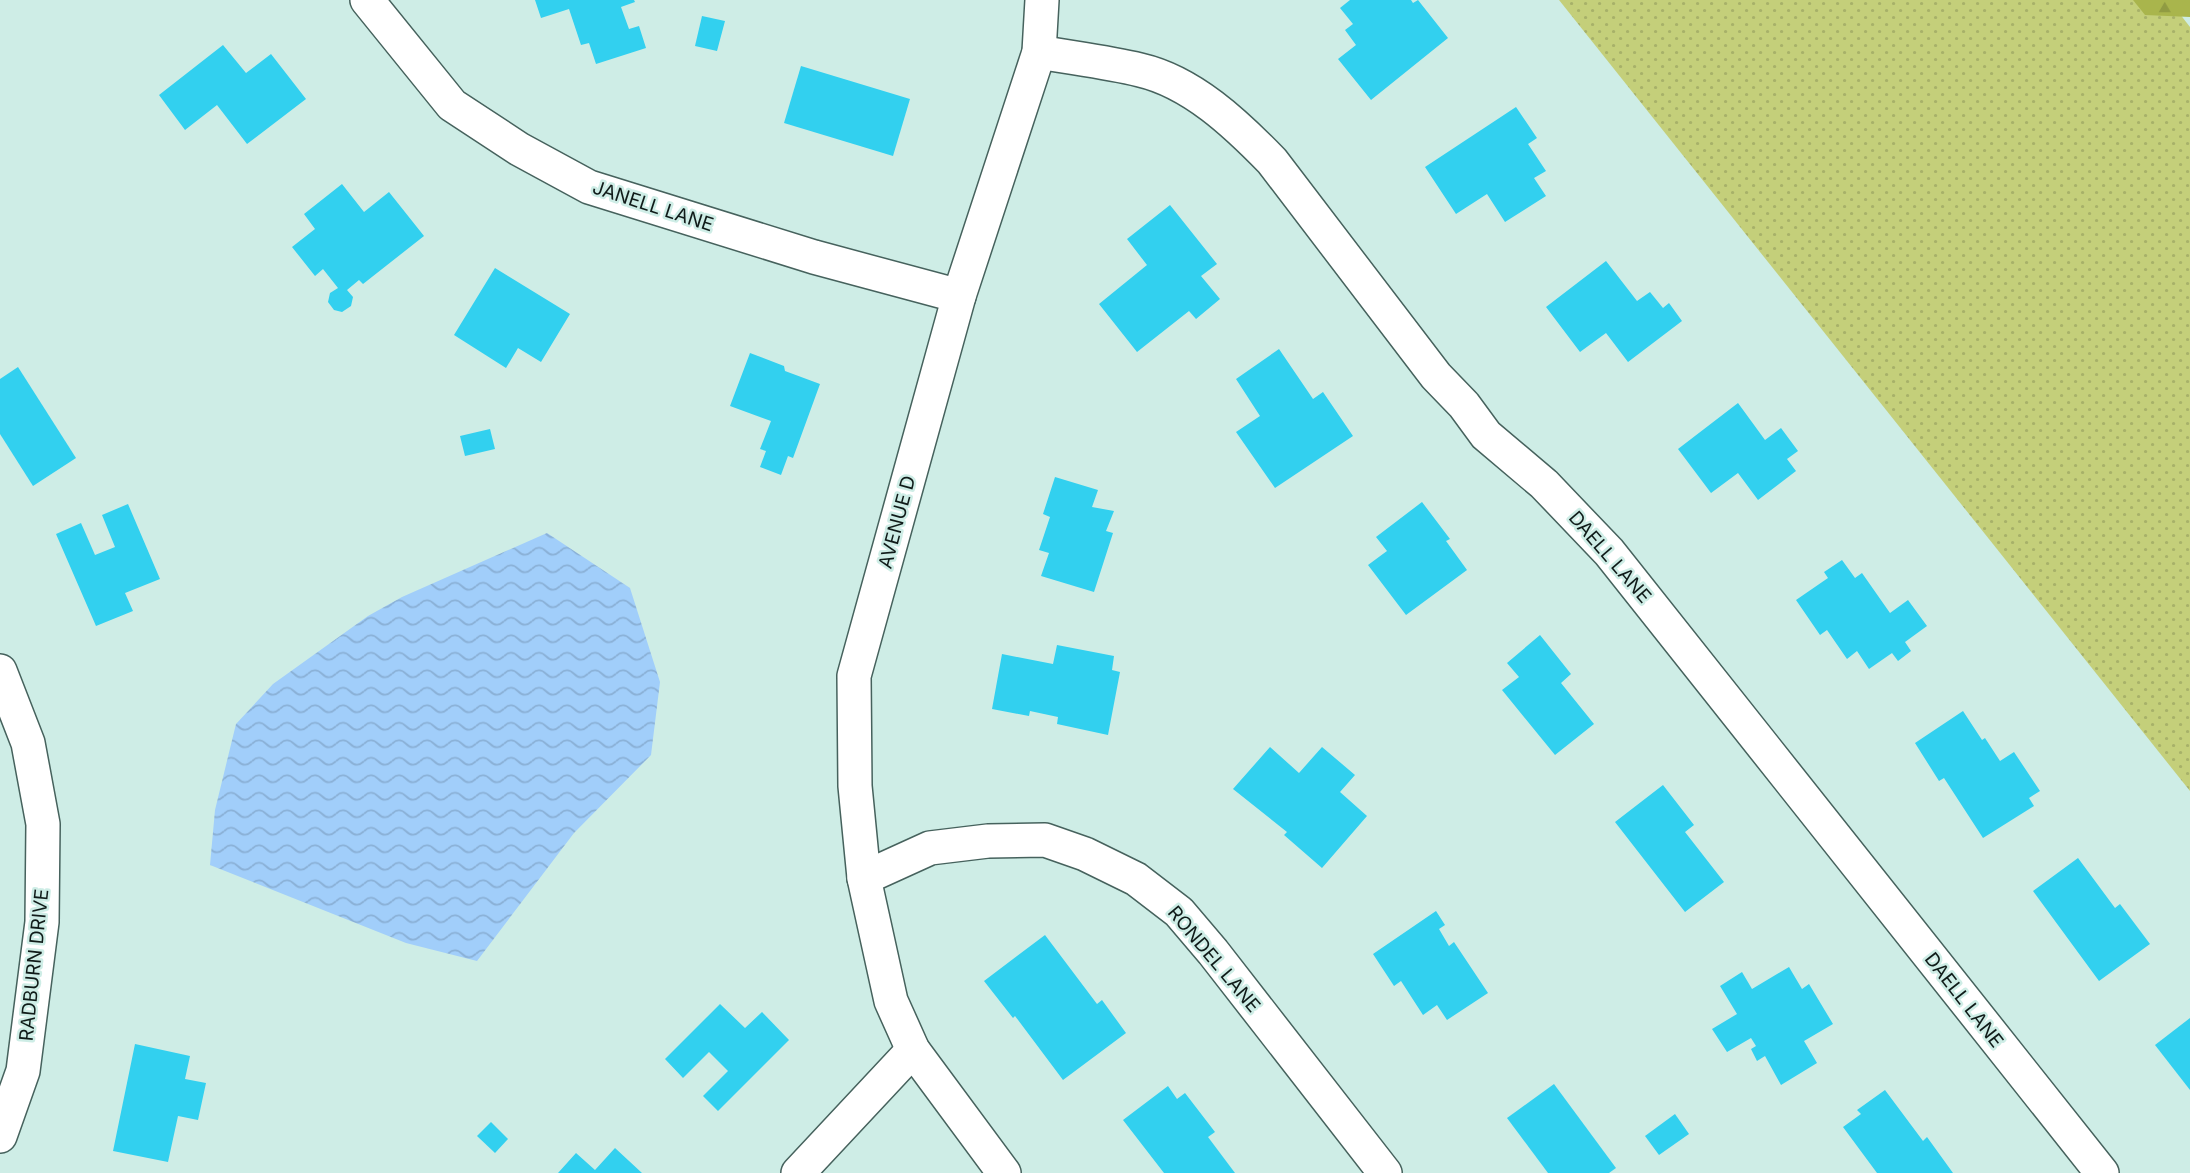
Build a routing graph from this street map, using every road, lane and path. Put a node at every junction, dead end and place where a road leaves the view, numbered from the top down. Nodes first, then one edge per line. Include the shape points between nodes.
1 (367, 0) edge
2 (1042, 0) edge
3 (1039, 52) junction
4 (959, 296) junction
5 (0, 671) edge
6 (864, 878) junction
7 (913, 1050) junction
8 (0, 1136) edge
9 (798, 1173) edge
10 (1004, 1173) edge
11 (1385, 1173) edge
12 (2102, 1173) edge

1 - 4 street, JANELL LANE via 452,105 589,187 814,257
2 - 3 street, AVENUE D
3 - 4 street, AVENUE D
3 - 12 street, DAELL LANE via 1143,70 1187,89 1233,122 1265,154 1486,435 1544,484 1609,552
4 - 6 street, AVENUE D via 854,676 855,786
5 - 8 street, RADBURN DRIVE via 28,743 43,824 42,922 23,1071
6 - 7 street, AVENUE D via 891,1001
6 - 11 street, RONDEL LANE via 930,848 1045,840 1136,879 1179,912 1213,952
7 - 9 street
7 - 10 street, AVENUE D

